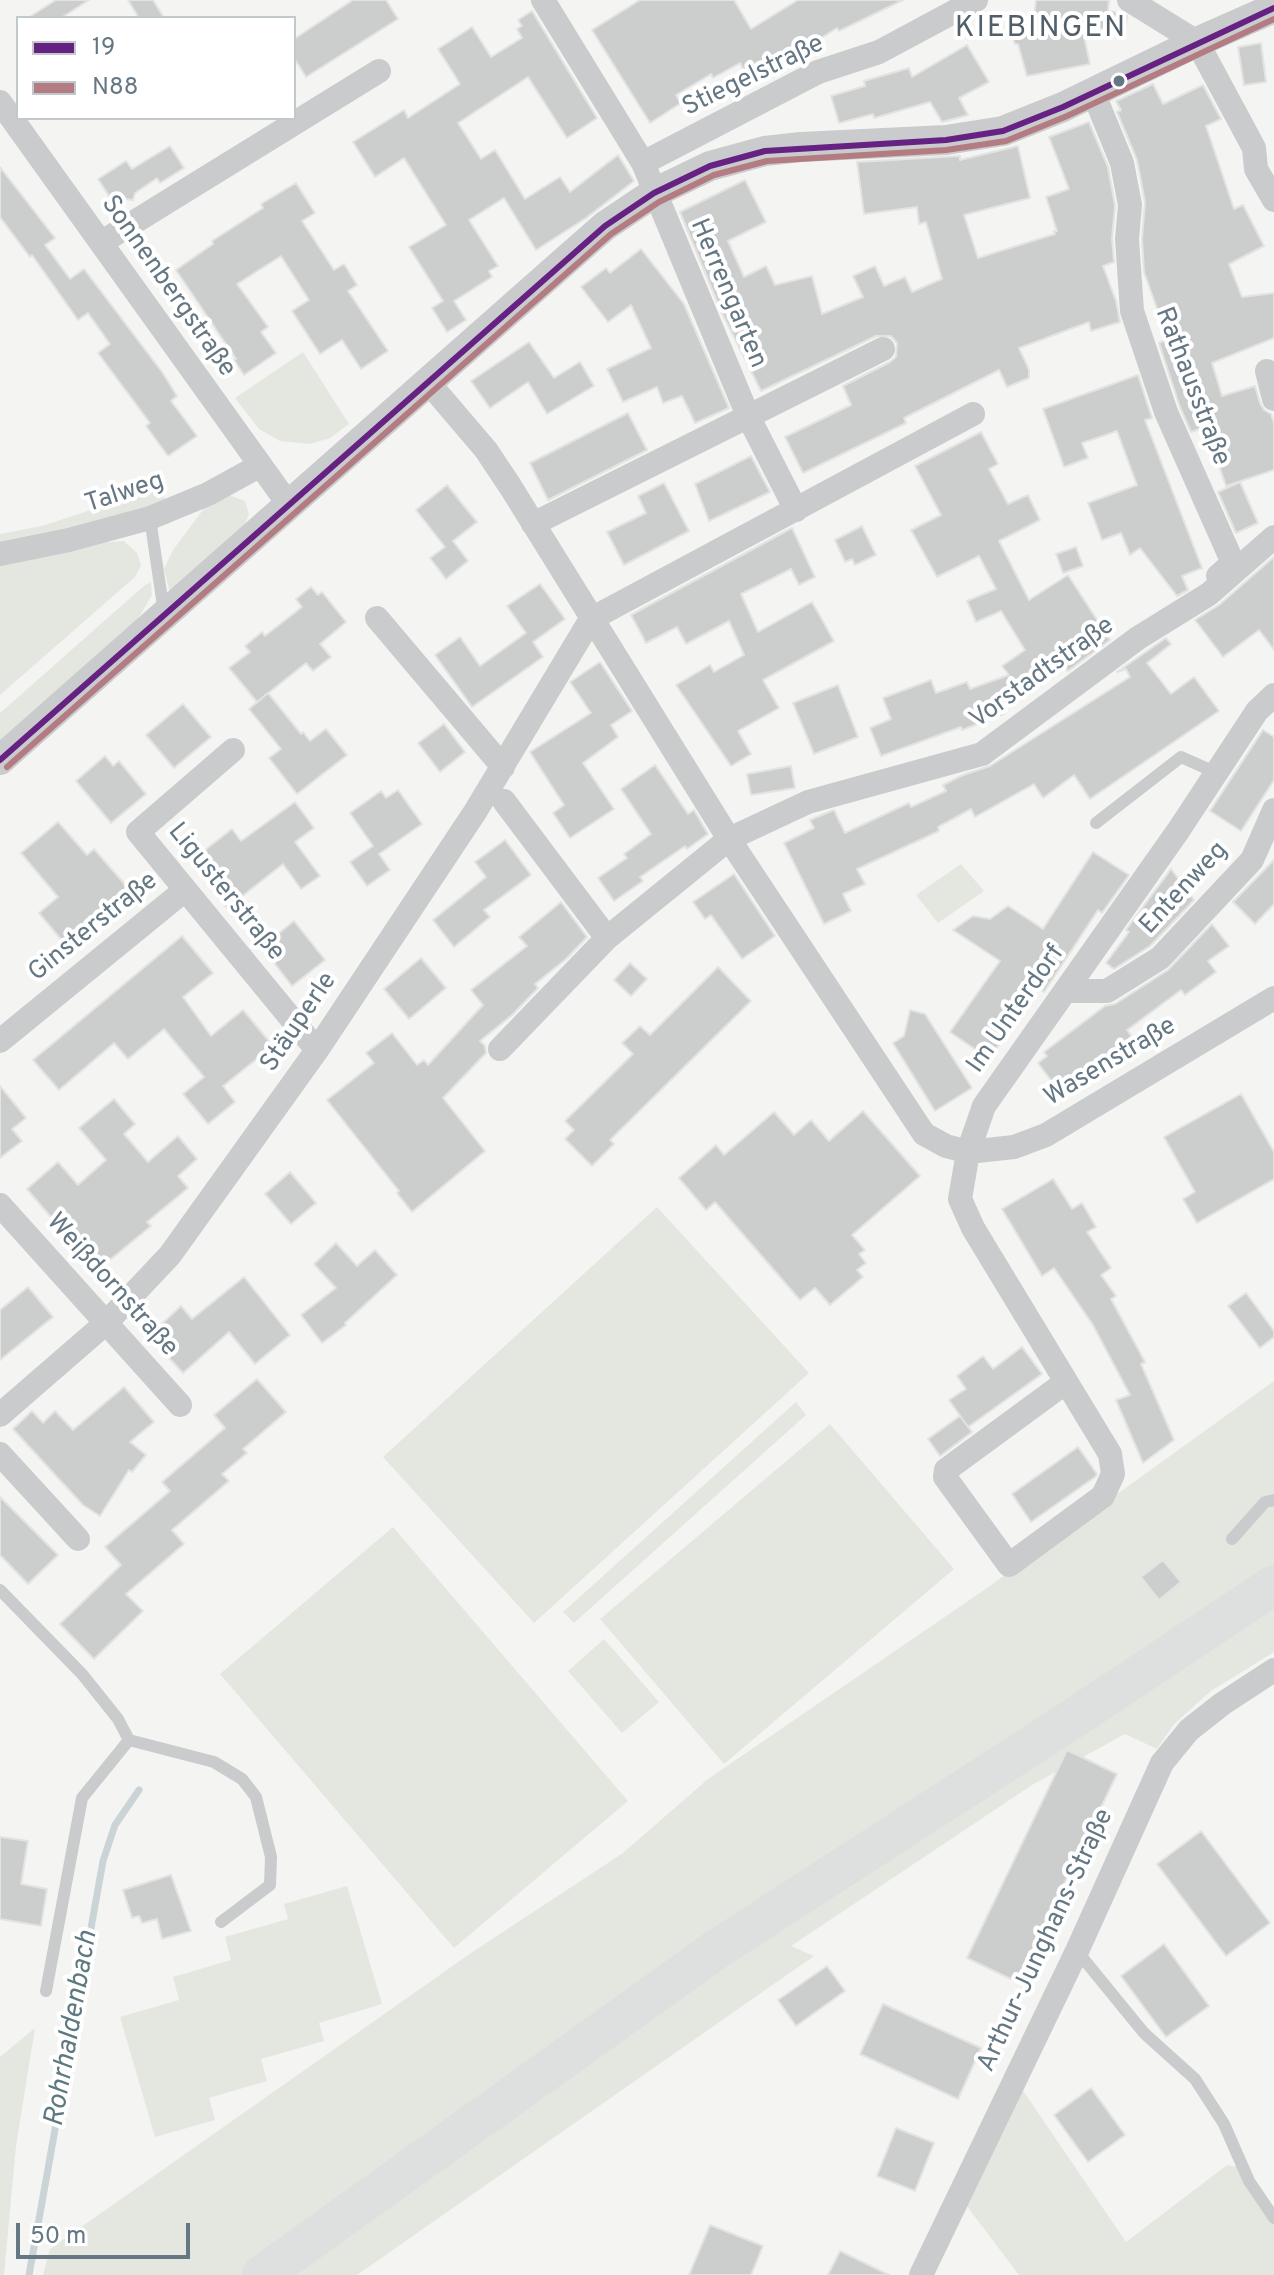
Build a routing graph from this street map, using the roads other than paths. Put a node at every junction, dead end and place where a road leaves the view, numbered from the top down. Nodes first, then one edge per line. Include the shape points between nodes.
1 (543, 0) edge
2 (976, 0) edge
3 (1129, 0) edge
4 (1274, 8) edge
5 (1197, 42) junction
6 (379, 71) dead end
7 (1093, 92) junction
8 (0, 102) edge
9 (1264, 142) edge
10 (643, 163) junction
11 (654, 193) junction
12 (1274, 200) edge
13 (102, 242) junction
14 (883, 349) dead end
15 (1267, 371) dead end
16 (428, 382) junction
17 (1274, 399) edge
18 (973, 414) dead end
19 (748, 416) junction
20 (259, 466) junction
21 (289, 505) junction
22 (796, 510) junction
23 (150, 518) junction
24 (533, 524) junction
25 (1274, 537) edge
26 (0, 554) edge
27 (1209, 594) junction
28 (164, 615) junction
29 (377, 618) dead end
30 (591, 619) junction
31 (1274, 695) edge
32 (233, 750) dead end
33 (0, 760) edge
34 (503, 767) junction
35 (1217, 773) junction
36 (504, 801) dead end
37 (1274, 810) edge
38 (1096, 823) dead end
39 (729, 839) junction
40 (185, 890) junction
41 (607, 938) junction
42 (1066, 991) junction
43 (1274, 998) edge
44 (0, 1041) edge
45 (500, 1049) dead end
46 (317, 1050) junction
47 (968, 1152) junction
48 (0, 1205) edge
49 (106, 1323) junction
50 (1066, 1382) junction
51 (180, 1405) dead end
52 (0, 1415) edge
53 (0, 1454) edge
54 (1274, 1500) edge
55 (78, 1539) dead end
56 (1232, 1539) dead end
57 (1274, 1585) edge
58 (0, 1590) edge
59 (1274, 1670) edge
60 (129, 1740) junction
61 (221, 1922) dead end
62 (1077, 1951) junction
63 (46, 1991) dead end
64 (1274, 2218) edge
65 (262, 2275) edge
66 (921, 2275) edge

1 - 10 street, Herrengarten
2 - 10 street, Stiegelstraße via 879,52 818,72
3 - 5 street
4 - 5 street
5 - 7 street
5 - 9 street
6 - 13 street
7 - 11 street via 1003,131 946,140 765,151 710,166
7 - 27 street, Rathausstraße via 1122,163 1130,205 1132,311 1166,412 1233,563 1211,582
8 - 13 street, Sonnenbergstraße
9 - 12 street via 1256,169
10 - 11 street, Herrengarten
11 - 16 street via 605,226
11 - 19 street, Herrengarten
13 - 20 street, Sonnenbergstraße
14 - 19 street, Herrengarten
15 - 17 street
16 - 21 street
16 - 24 street via 486,450
18 - 22 street
19 - 22 street, Herrengarten
19 - 24 street, Herrengarten
20 - 21 street, Sonnenbergstraße
20 - 23 street, Talweg
21 - 28 street
22 - 30 street
23 - 26 street, Talweg
23 - 28 lane
24 - 30 street
25 - 27 street, Vorstadtstraße
27 - 39 street, Vorstadtstraße via 1138,638 982,754 808,802
28 - 33 street
29 - 34 street
30 - 34 street, Stäuperle
30 - 39 street
31 - 35 street, Im Unterdorf via 1257,711
32 - 40 street, Ligusterstraße via 138,832
34 - 46 street, Stäuperle
35 - 38 lane via 1181,757
35 - 42 street, Im Unterdorf
36 - 41 street
37 - 42 street, Entenweg via 1252,860 1160,958 1107,991
39 - 41 street, Vorstadtstraße
39 - 47 street via 924,1134
40 - 44 street, Ginsterstraße
40 - 46 street, Ligusterstraße
41 - 45 street, Vorstadtstraße
42 - 47 street, Im Unterdorf via 984,1106
43 - 47 street, Wasenstraße via 1046,1135 1014,1147
46 - 49 street, Stäuperle via 170,1255
47 - 50 street, Im Unterdorf via 960,1199
48 - 49 street, Weißdornstraße
49 - 51 street, Weißdornstraße
49 - 52 street, Stäuperle
50 - 50 street, Im Unterdorf via 1110,1454 1113,1474 1103,1496 1009,1565 945,1477 946,1470
53 - 55 street
54 - 56 lane via 1265,1502
57 - 65 main road via 717,1949
58 - 60 lane via 82,1674
59 - 62 street, Arthur-Junghans-Straße via 1189,1730 1162,1763
60 - 61 lane via 214,1762 242,1779 256,1797 271,1857 270,1885
60 - 63 lane via 82,1798
62 - 64 lane via 1144,2033 1195,2079
62 - 66 street, Arthur-Junghans-Straße

